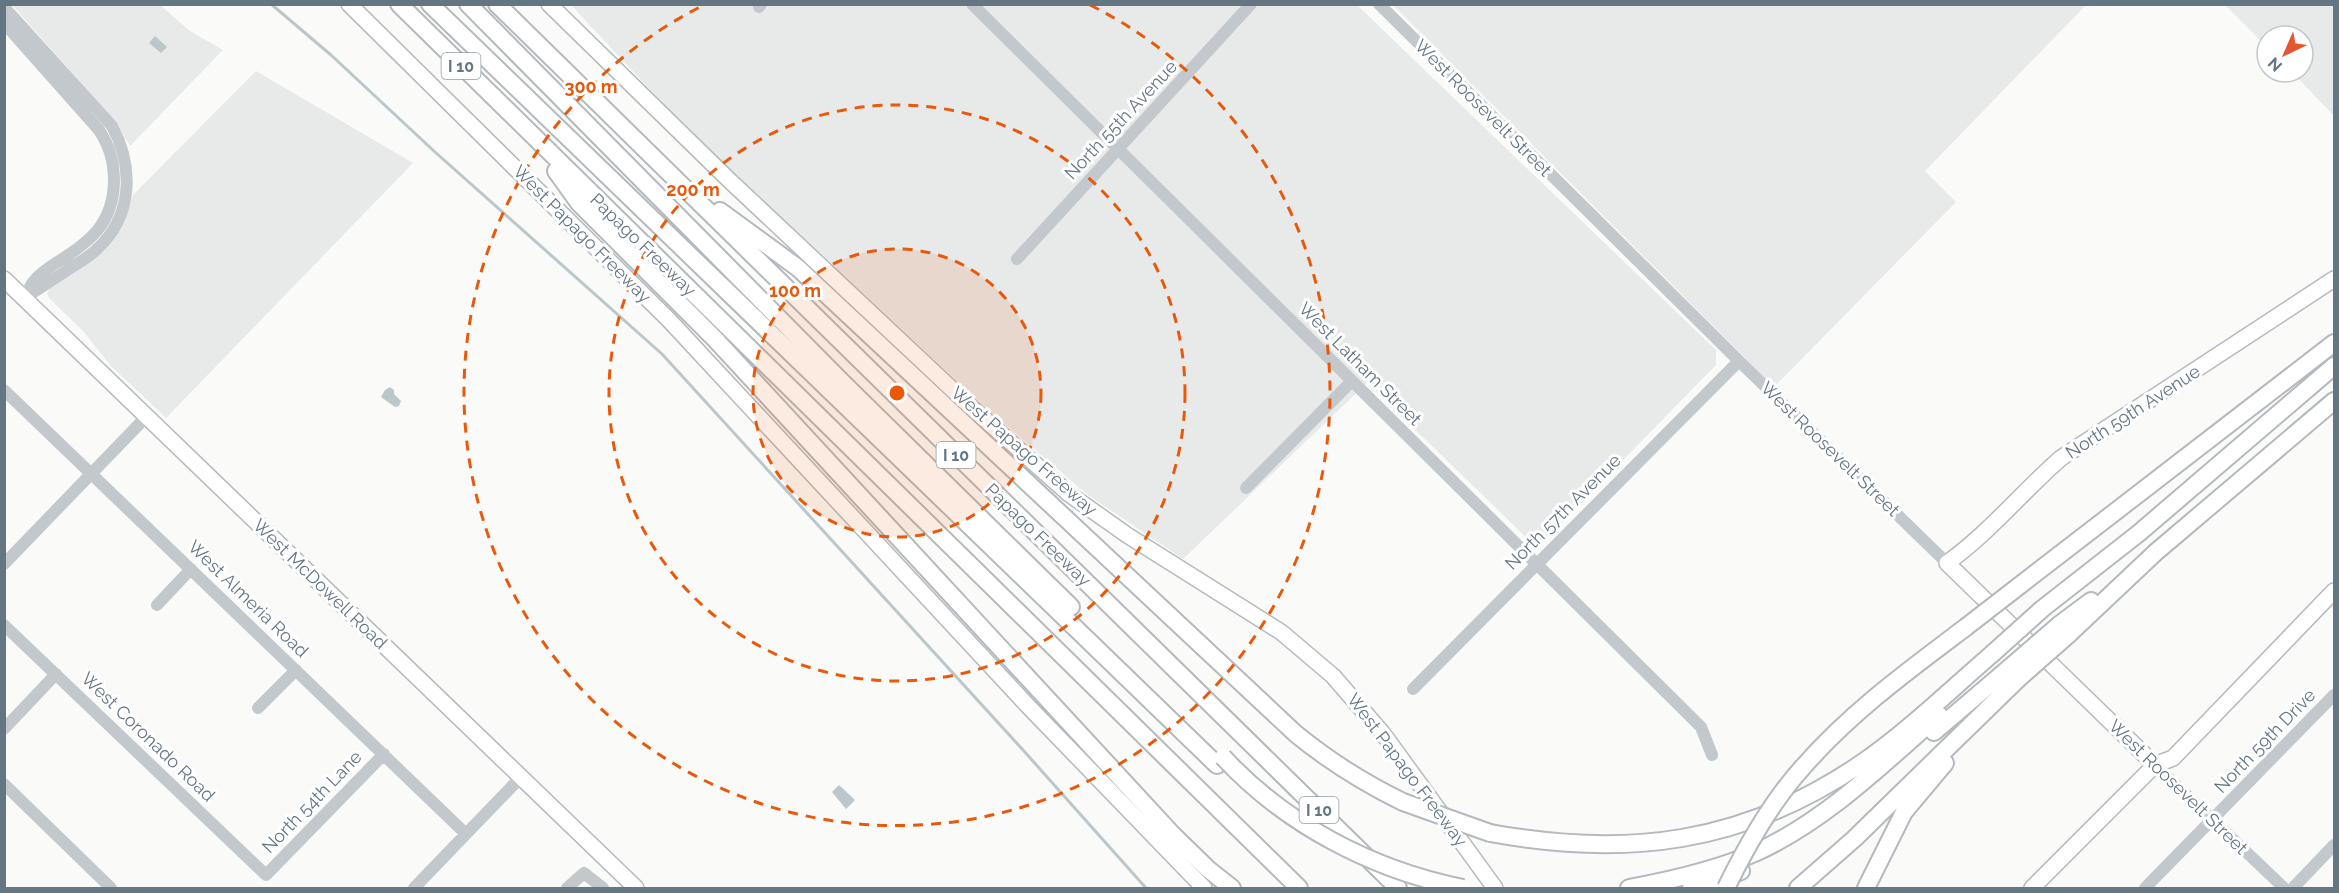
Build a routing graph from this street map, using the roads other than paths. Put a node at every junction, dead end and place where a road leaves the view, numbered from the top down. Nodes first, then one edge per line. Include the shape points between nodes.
1 (349, 4) edge
2 (399, 4) edge
3 (430, 4) edge
4 (468, 4) edge
5 (498, 4) edge
6 (549, 4) edge
7 (972, 4) edge
8 (1251, 4) edge
9 (1379, 4) edge
10 (4, 7) edge
11 (4, 23) edge
12 (523, 128) junction
13 (1119, 150) junction
14 (673, 177) junction
15 (119, 202) junction
16 (1017, 259) dead end
17 (4, 279) edge
18 (2334, 279) edge
19 (24, 298) junction
20 (2334, 343) edge
21 (1739, 361) junction
22 (2334, 366) edge
23 (1352, 381) junction
24 (4, 390) edge
25 (2334, 400) edge
26 (147, 416) junction
27 (92, 474) junction
28 (1246, 488) dead end
29 (2156, 552) junction
30 (1947, 563) junction
31 (4, 564) edge
32 (1536, 564) junction
33 (191, 569) junction
34 (2334, 591) edge
35 (157, 605) dead end
36 (4, 625) edge
37 (2059, 625) junction
38 (296, 670) junction
39 (2009, 670) junction
40 (56, 674) junction
41 (1413, 688) dead end
42 (2334, 695) edge
43 (258, 708) dead end
44 (4, 729) edge
45 (384, 754) junction
46 (1713, 755) dead end
47 (1220, 761) junction
48 (2155, 765) junction
49 (521, 777) junction
50 (1190, 783) junction
51 (4, 784) edge
52 (2212, 820) junction
53 (466, 834) junction
54 (2334, 845) edge
55 (266, 875) joint
56 (2037, 884) edge
57 (1229, 887) edge
58 (111, 888) edge
59 (414, 888) edge
60 (567, 888) edge
61 (603, 888) edge
62 (636, 888) edge
63 (1204, 888) edge
64 (1292, 888) edge
65 (1299, 888) edge
66 (1398, 888) edge
67 (1421, 888) edge
68 (1462, 888) edge
69 (1495, 888) edge
70 (1629, 888) edge
71 (1691, 888) edge
72 (1726, 888) edge
73 (1798, 888) edge
74 (1866, 888) edge
75 (2145, 888) edge
76 (2284, 888) edge
77 (2293, 888) edge

1 - 63 main road, West Papago Freeway via 669,320 1028,706
2 - 12 highway, Papago Freeway / I 10
3 - 47 highway
4 - 47 highway
5 - 14 highway, Papago Freeway / I 10
6 - 69 main road, West Papago Freeway via 737,188 1055,482 1127,535 1281,632 1325,669 1384,735
7 - 13 street, West Latham Street
8 - 13 street, North 55th Avenue
9 - 21 street, West Roosevelt Street
10 - 15 street via 112,126 125,160 127,191
11 - 15 street via 107,143
12 - 50 highway, Papago Freeway / I 10
12 - 57 highway via 579,203 715,339 1189,853
13 - 16 street, North 55th Avenue
13 - 23 street, West Latham Street
14 - 39 highway, bridge via 798,268 1296,734 1366,784 1403,802 1490,833 1538,842 1643,844 1700,834 1754,819 1810,795
14 - 66 highway, Papago Freeway / I 10
15 - 19 street via 92,238 37,278
17 - 19 main road, West McDowell Road
18 - 30 main road, North 59th Avenue via 2061,459
19 - 26 main road, West McDowell Road
20 - 72 highway, bridge via 1863,707 1822,745 1768,813
21 - 30 street, West Roosevelt Street
21 - 32 street, North 57th Avenue
22 - 37 highway via 2139,533
23 - 28 street
23 - 32 street, West Latham Street
24 - 27 street, West Almeria Road
25 - 29 highway
26 - 27 street
26 - 49 main road, West McDowell Road
27 - 31 street
27 - 33 street, West Almeria Road
29 - 37 highway
29 - 37 highway
30 - 48 main road, West Roosevelt Street
32 - 41 street, North 57th Avenue
32 - 46 street, West Latham Street via 1701,727
33 - 35 street
33 - 38 street, West Almeria Road
34 - 48 main road via 2173,758
36 - 40 street, West Coronado Road
37 - 39 highway, bridge
37 - 39 highway, bridge
37 - 39 highway
38 - 43 street
38 - 45 street, West Almeria Road
39 - 70 highway via 1836,803 1782,839 1706,870
39 - 71 highway via 1814,832 1761,862
39 - 73 highway via 1854,839
39 - 74 highway via 1946,763 1897,825
40 - 44 street
40 - 55 street, West Coronado Road
42 - 52 street, North 59th Drive
45 - 53 street, West Almeria Road
45 - 55 street, North 54th Lane
47 - 67 highway via 1273,815 1321,848
47 - 68 highway, bridge via 1273,802 1353,852 1400,872
48 - 52 street, West Roosevelt Street
48 - 56 main road
49 - 53 street
49 - 62 main road, West McDowell Road
50 - 64 highway
50 - 65 highway, Papago Freeway / I 10
51 - 58 street
52 - 75 street, North 59th Drive
52 - 76 street, West Roosevelt Street
53 - 59 street
54 - 77 street
60 - 61 street via 584,873

